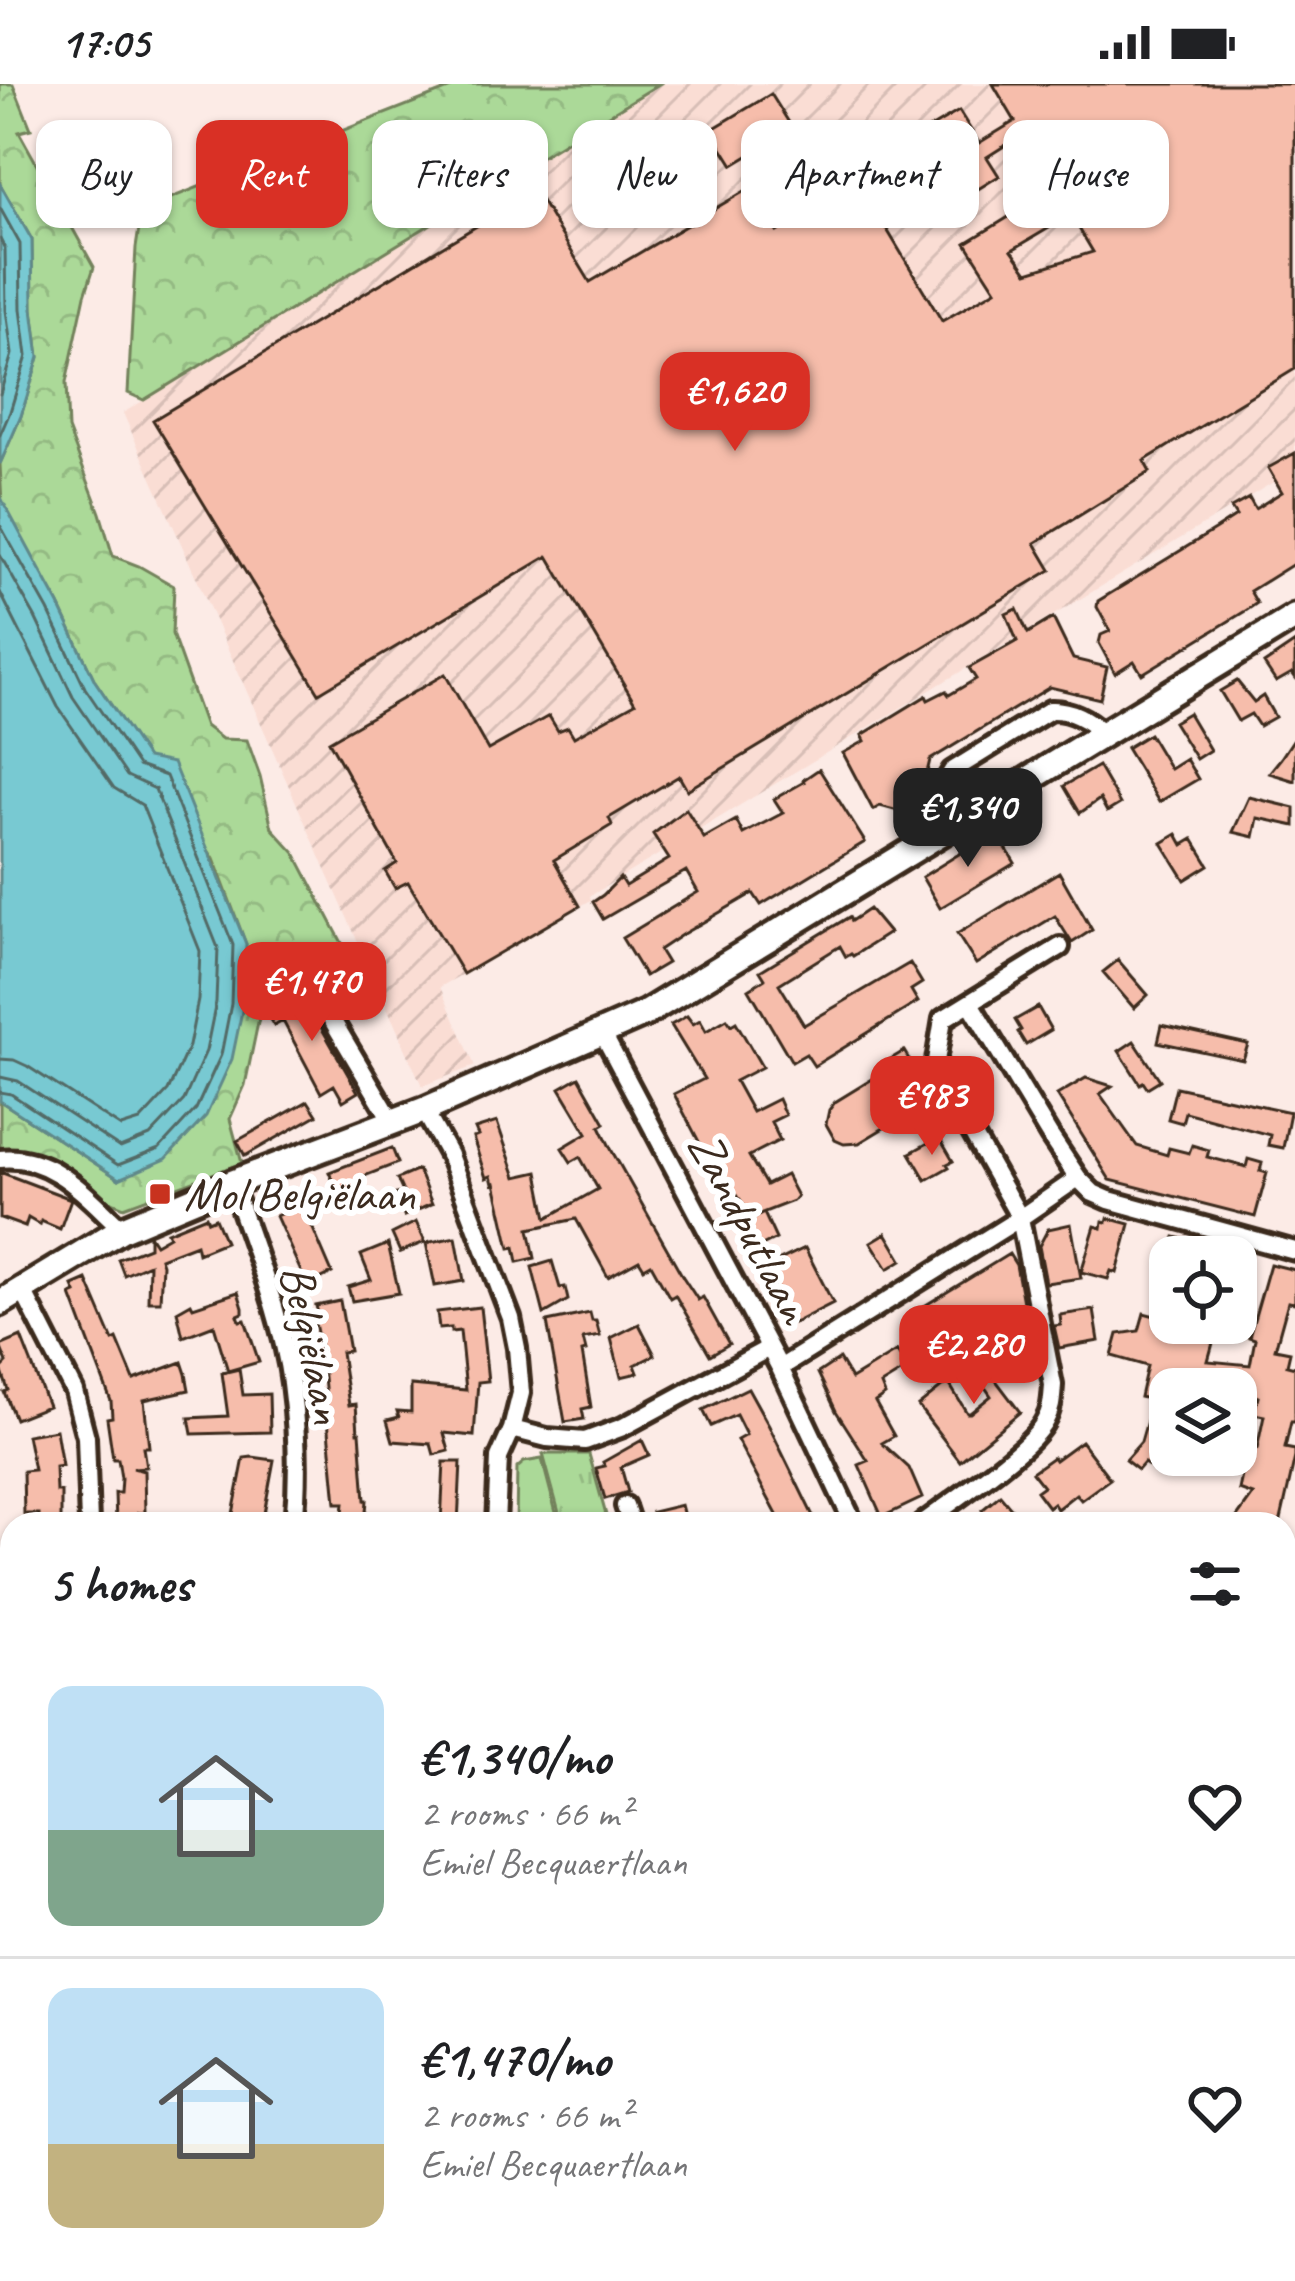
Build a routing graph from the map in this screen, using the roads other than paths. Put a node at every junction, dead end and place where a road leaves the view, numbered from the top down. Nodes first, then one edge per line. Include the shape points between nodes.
1 (1295, 617) edge
2 (1104, 734) junction
3 (941, 833) junction
4 (1060, 946) dead end
5 (299, 964) dead end
6 (970, 1003) junction
7 (603, 1034) junction
8 (424, 1110) junction
9 (392, 1121) junction
10 (0, 1159) edge
11 (1078, 1178) junction
12 (232, 1184) junction
13 (1020, 1218) junction
14 (122, 1229) junction
15 (1295, 1251) edge
16 (11, 1296) edge
17 (769, 1348) junction
18 (780, 1368) junction
19 (512, 1429) junction
20 (89, 1512) edge
21 (296, 1512) edge
22 (497, 1512) edge
23 (848, 1512) edge
24 (938, 1512) edge

1 - 2 street
2 - 3 street
2 - 3 street via 1088,720 1050,710 952,772 938,814
3 - 7 street
4 - 6 street
5 - 9 street
6 - 11 street
6 - 13 street via 943,1019 935,1067
7 - 8 street
7 - 17 street, Zandputlaan
8 - 9 street
8 - 19 street via 511,1318 521,1393
9 - 12 street
10 - 14 street via 51,1168
11 - 13 street
11 - 15 street via 1109,1200
12 - 14 street
12 - 21 street, Belgiëlaan via 290,1379
13 - 18 street
13 - 24 street via 1052,1406 1020,1449
14 - 16 street
16 - 20 street via 74,1391 86,1437
17 - 18 street, Zandputlaan
17 - 19 street via 585,1441
18 - 23 street, Zandputlaan
19 - 22 street via 499,1458

